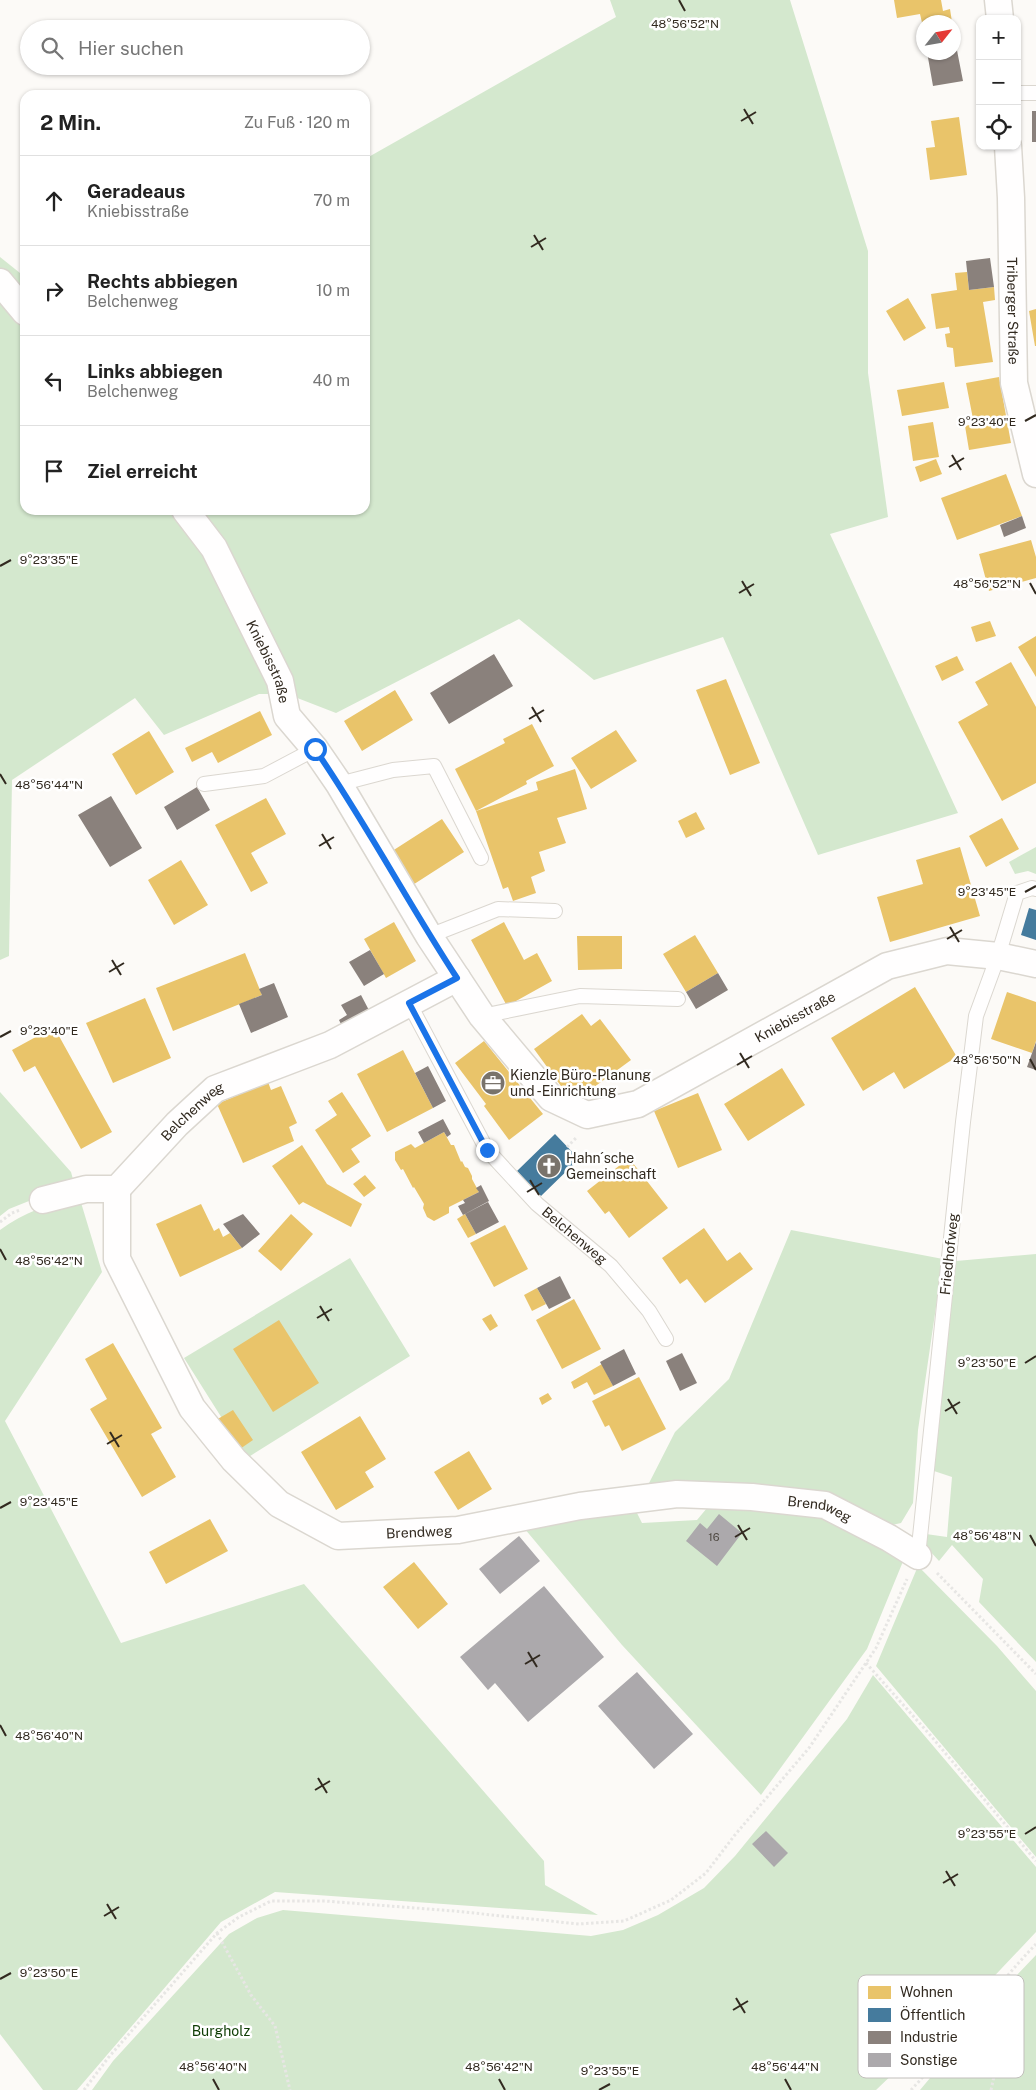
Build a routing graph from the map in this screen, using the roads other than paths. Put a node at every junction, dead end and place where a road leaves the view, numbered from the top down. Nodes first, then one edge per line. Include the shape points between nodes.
1 (998, 0) edge
2 (1000, 15) edge
3 (1021, 93) edge
4 (1036, 93) edge
5 (1008, 150) edge
6 (0, 282) edge
7 (20, 306) edge
8 (1036, 474) edge
9 (188, 515) edge
10 (315, 749) junction
11 (204, 784) dead end
12 (339, 784) junction
13 (481, 858) dead end
14 (1036, 889) edge
15 (555, 911) dead end
16 (429, 936) junction
17 (998, 956) junction
18 (1036, 964) edge
19 (457, 978) junction
20 (678, 999) dead end
21 (409, 1003) junction
22 (482, 1016) junction
23 (117, 1189) junction
24 (44, 1200) dead end
25 (666, 1339) dead end
26 (918, 1556) joint

1 - 2 street
3 - 4 lane
5 - 8 street, Triberger Straße via 1014,383
6 - 7 street
9 - 10 street, Kniebisstraße via 214,548 280,681 287,716
10 - 11 lane via 264,776
10 - 12 street, Kniebisstraße
12 - 13 lane via 393,770 434,766
12 - 16 street, Kniebisstraße
14 - 17 lane, Friedhofweg via 1018,893
15 - 16 lane via 498,908
16 - 19 street, Kniebisstraße
17 - 18 street, Kniebisstraße
17 - 22 street, Kniebisstraße via 947,951 887,966 638,1104 586,1114 551,1098
17 - 26 lane, Friedhofweg via 976,1016
19 - 21 street, Belchenweg
19 - 22 street, Kniebisstraße
20 - 22 lane via 580,996
21 - 23 street, Belchenweg via 330,1045 215,1089 177,1124
21 - 25 lane, Belchenweg via 487,1150 537,1204 611,1266 649,1311
23 - 24 street via 86,1189
23 - 26 street, Brendweg via 117,1259 192,1408 234,1460 279,1504 338,1536 458,1530 580,1506 677,1498 752,1497 825,1505

